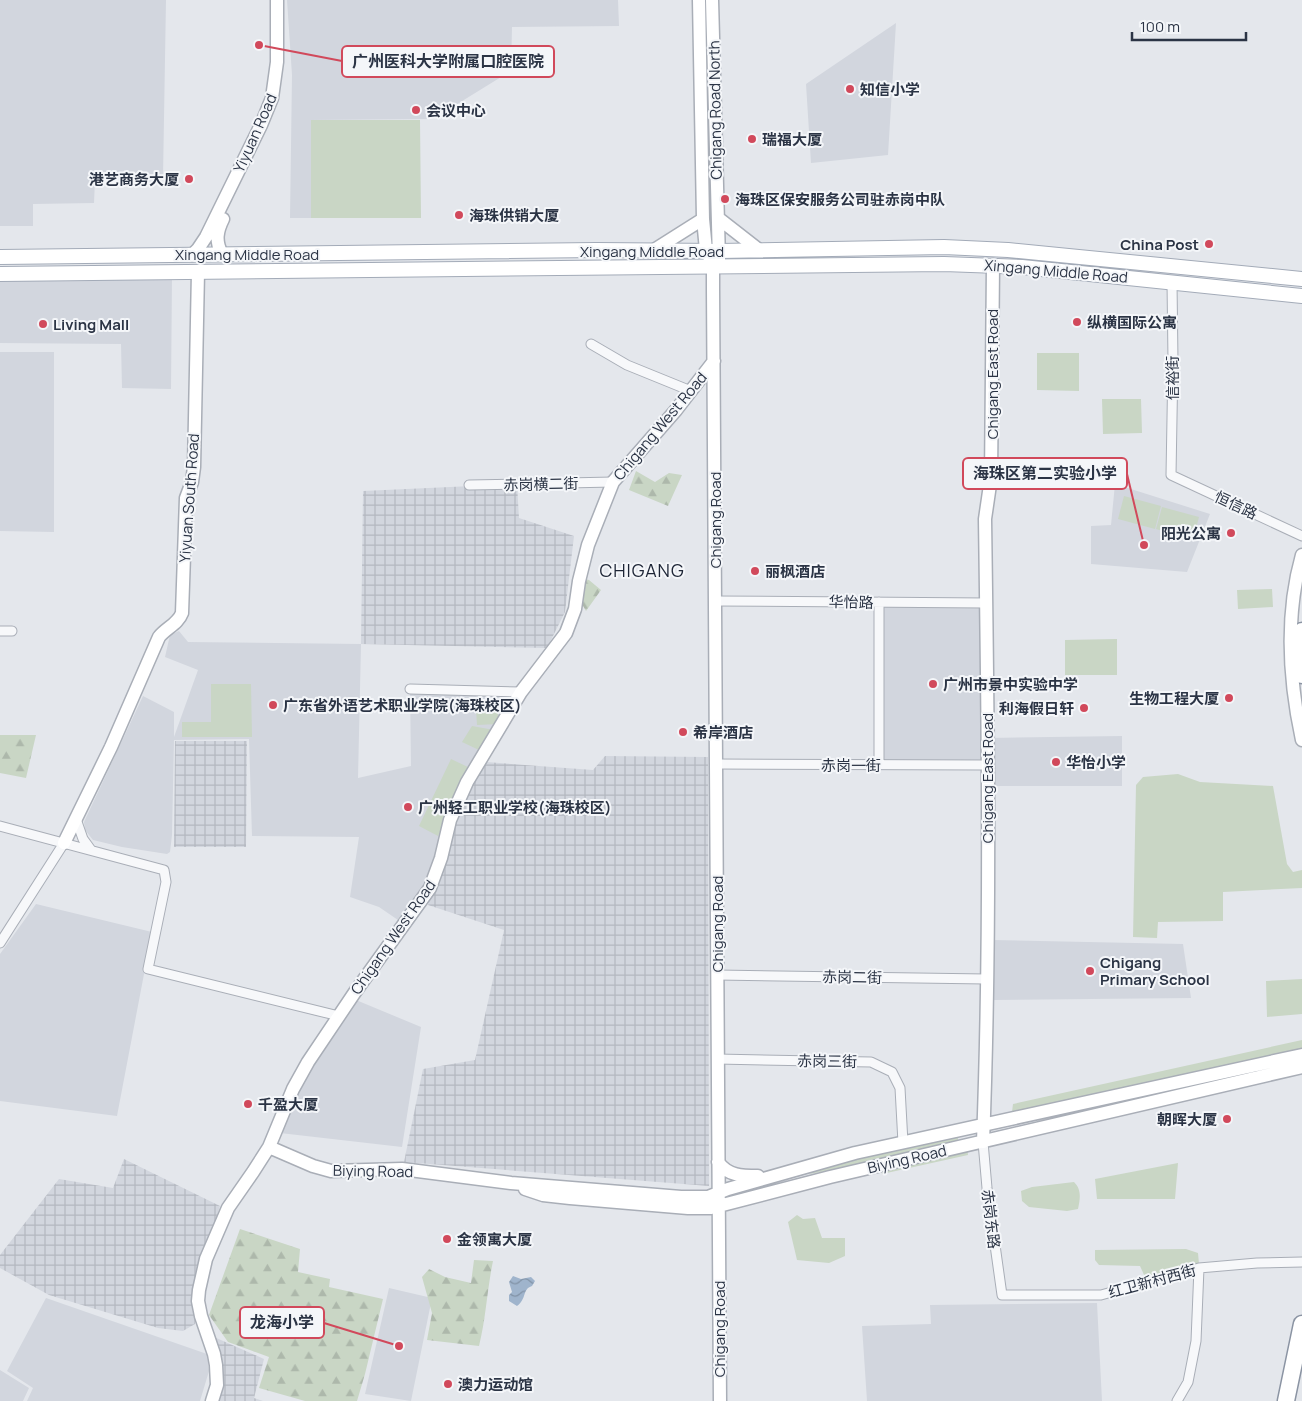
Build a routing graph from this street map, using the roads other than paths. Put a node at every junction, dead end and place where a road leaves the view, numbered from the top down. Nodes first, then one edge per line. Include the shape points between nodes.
1 (277, 0) edge
2 (284, 0) edge
3 (699, 0) edge
4 (712, 0) edge
5 (718, 218) junction
6 (703, 219) junction
7 (993, 248) junction
8 (654, 250) junction
9 (713, 250) junction
10 (759, 250) junction
11 (1022, 251) junction
12 (222, 254) junction
13 (192, 255) junction
14 (0, 257) edge
15 (993, 265) junction
16 (716, 266) junction
17 (1022, 267) junction
18 (198, 272) junction
19 (0, 274) edge
20 (1302, 279) edge
21 (1172, 282) junction
22 (1302, 296) edge
23 (591, 344) dead end
24 (714, 361) junction
25 (691, 390) junction
26 (715, 448) junction
27 (1171, 475) joint
28 (613, 482) junction
29 (470, 485) dead end
30 (1302, 536) edge
31 (1302, 555) edge
32 (715, 601) junction
33 (880, 602) junction
34 (986, 603) junction
35 (12, 631) dead end
36 (1302, 631) edge
37 (0, 632) edge
38 (1302, 674) edge
39 (410, 689) dead end
40 (521, 692) junction
41 (1302, 740) edge
42 (716, 764) junction
43 (879, 765) junction
44 (987, 765) junction
45 (76, 819) junction
46 (0, 826) edge
47 (64, 843) junction
48 (91, 850) junction
49 (0, 943) edge
50 (717, 975) junction
51 (986, 979) junction
52 (339, 1016) junction
53 (1302, 1055) edge
54 (717, 1059) junction
55 (1302, 1067) edge
56 (984, 1125) junction
57 (983, 1142) junction
58 (903, 1143) junction
59 (269, 1147) junction
60 (718, 1162) junction
61 (776, 1176) junction
62 (511, 1183) junction
63 (718, 1193) junction
64 (718, 1207) junction
65 (1302, 1262) edge
66 (1199, 1268) junction
67 (1002, 1295) joint
68 (1302, 1324) edge
69 (212, 1401) edge
70 (720, 1401) edge
71 (1177, 1401) edge
72 (1286, 1401) edge

1 - 13 street, Yiyuan Road via 277,62 272,98 206,237
2 - 12 street, Yiyuan Road via 284,67 280,96 266,136 219,227 217,240
3 - 6 street, Chigang Road North
4 - 5 street, Chigang Road North
5 - 9 street, Chigang Road North
5 - 10 street
6 - 8 street
6 - 9 street, Chigang Road North
7 - 10 main road, Xingang Middle Road
7 - 11 main road, Xingang Middle Road
7 - 15 main road
8 - 9 main road, Xingang Middle Road
8 - 12 main road, Xingang Middle Road
9 - 10 main road, Xingang Middle Road
9 - 16 street, Chigang Road
11 - 17 main road
11 - 20 main road, Xingang Middle Road
12 - 13 main road, Xingang Middle Road
13 - 14 main road, Xingang Middle Road
15 - 16 main road, Xingang Middle Road
15 - 17 main road, Xingang Middle Road
15 - 34 street, Chigang East Road via 991,478 985,519
16 - 18 main road, Xingang Middle Road
16 - 24 street, Chigang Road
16 - 26 street, Chigang Road via 719,406
17 - 21 main road, Xingang Middle Road
18 - 19 main road, Xingang Middle Road
18 - 45 street, Yiyuan South Road via 194,467 186,498 182,613 177,622 159,637
21 - 22 main road, Xingang Middle Road
21 - 27 street, 信裕街
23 - 25 street via 628,365
24 - 25 street, Chigang West Road
24 - 26 street, Chigang Road
25 - 28 street, Chigang West Road
26 - 32 street, Chigang Road
27 - 30 street, 恒信路
28 - 29 street, 赤岗横二街
28 - 40 street, Chigang West Road via 588,545 571,623
31 - 41 street via 1294,598 1291,642 1292,688
32 - 33 street, 华怡路
32 - 42 street, Chigang Road
33 - 34 street, 华怡路
33 - 43 street
34 - 44 street, Chigang East Road
35 - 37 street
36 - 38 highway
39 - 40 street
40 - 52 street, Chigang West Road via 467,782 450,820 430,888
42 - 43 street, 赤岗一街
42 - 50 street, Chigang Road
43 - 44 street, 赤岗一街
44 - 51 street, Chigang East Road
45 - 47 street, Yiyuan South Road
45 - 48 street
46 - 47 street
47 - 48 street
47 - 49 street
48 - 52 street via 164,871 166,882 148,969
50 - 51 street, 赤岗二街
50 - 54 street, Chigang Road
51 - 56 street, Chigang East Road
52 - 59 street, Chigang West Road via 293,1089
53 - 56 street, Biying Road
54 - 58 street, 赤岗三街 via 871,1062 892,1072 900,1088
54 - 60 street, Chigang Road
55 - 57 street, Biying Road
56 - 57 street, Chigang East Road
56 - 58 street, Biying Road
57 - 64 street, Biying Road via 774,1190
57 - 67 street, 赤岗东路
58 - 61 street, Biying Road
59 - 62 street, Biying Road via 331,1171 402,1169
59 - 69 street, Chigang West Road via 228,1208 201,1279 198,1301 217,1375
60 - 61 street via 723,1169 736,1175
60 - 63 street, Chigang Road
61 - 63 street, Biying Road
62 - 63 street, Biying Road via 696,1198
62 - 64 street, Biying Road via 544,1195 688,1208
63 - 64 street, Chigang Road
64 - 70 street, Chigang Road
65 - 66 street, 红卫新村西街
66 - 67 street, 红卫新村西街 via 1101,1295
66 - 71 street via 1196,1341 1188,1382
68 - 72 highway

